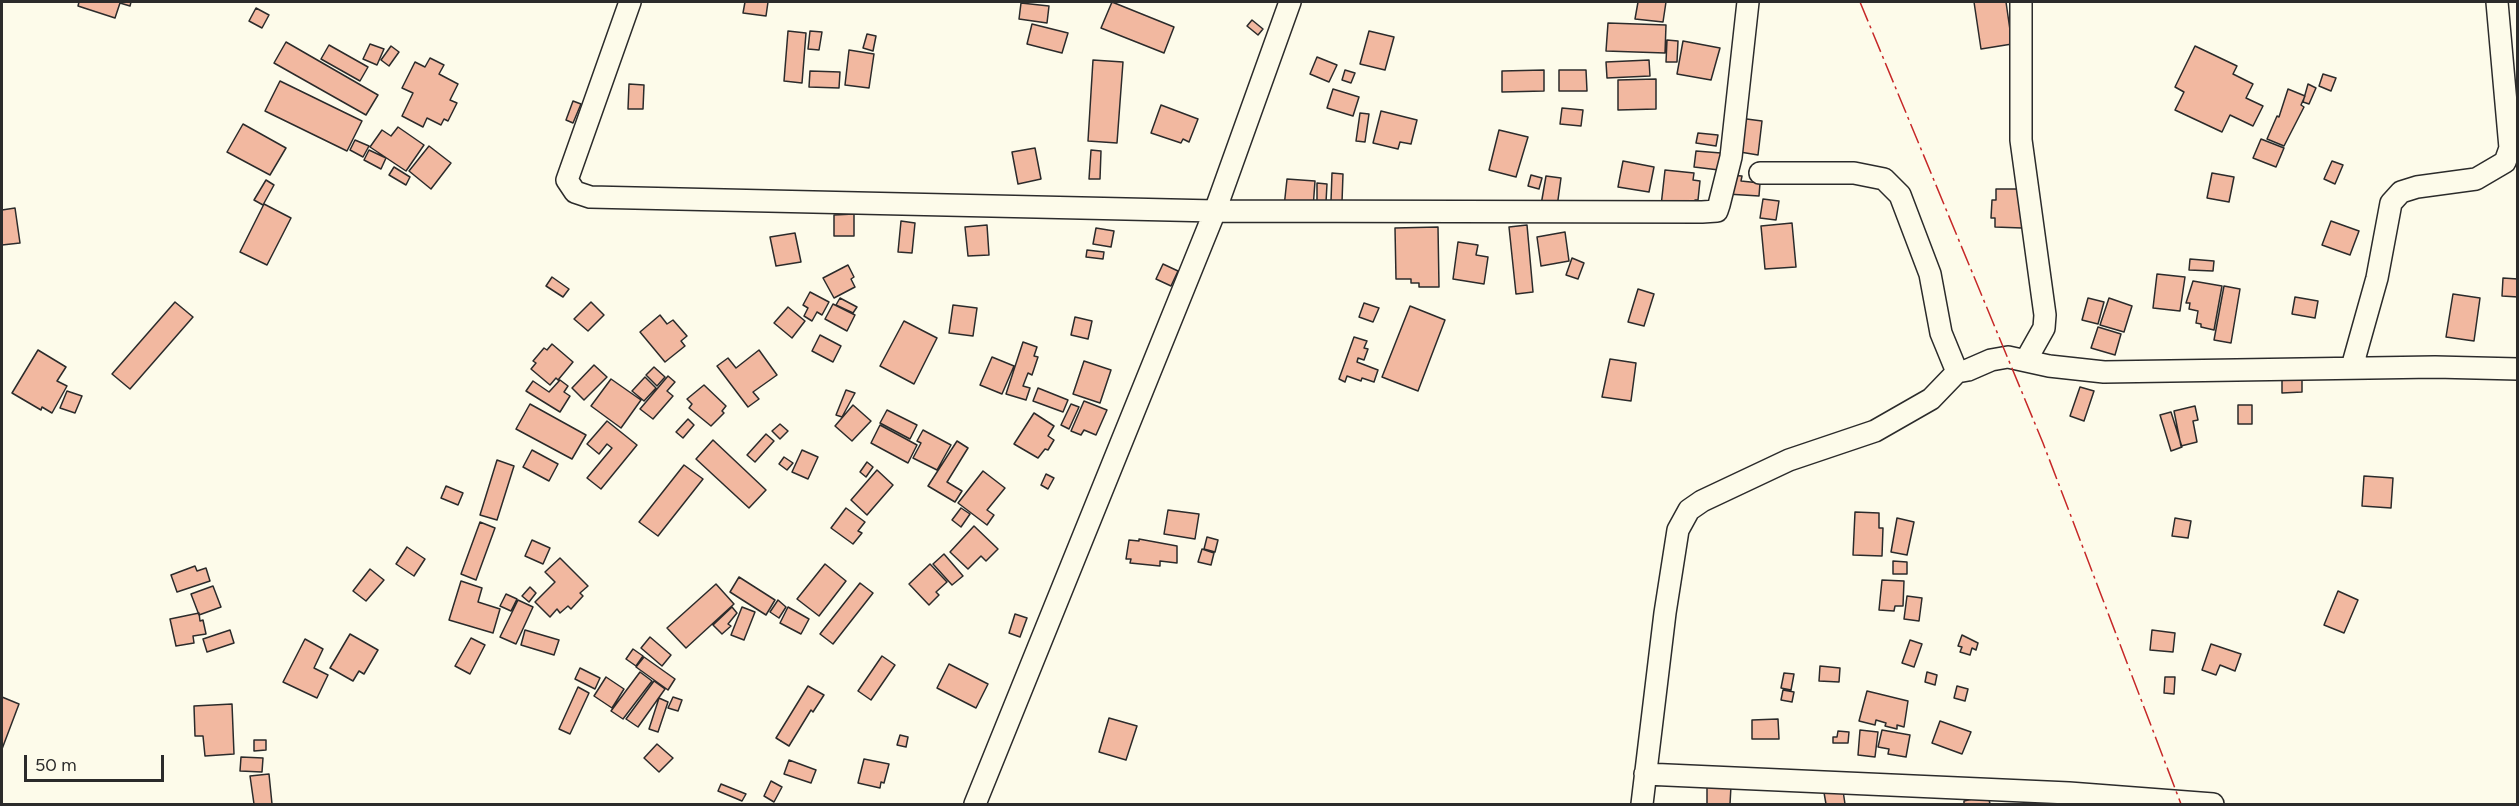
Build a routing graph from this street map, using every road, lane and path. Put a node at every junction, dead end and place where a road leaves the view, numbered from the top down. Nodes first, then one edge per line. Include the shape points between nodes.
1 (630, 2) edge
2 (1290, 2) edge
3 (1748, 2) edge
4 (2021, 2) edge
5 (2497, 2) edge
6 (1760, 173) dead end
7 (1215, 211) junction
8 (2026, 360) junction
9 (2352, 367) junction
10 (2517, 369) edge
11 (1957, 372) junction
12 (1645, 774) junction
13 (975, 804) edge
14 (1642, 804) edge
15 (2213, 804) edge

1 - 7 street via 567,180 575,192 590,197
2 - 7 street
3 - 7 street via 1731,157 1717,211
4 - 8 street via 2021,140 2044,315 2044,328
5 - 9 street via 2510,148 2505,162 2476,179 2401,192 2391,203 2377,278
6 - 11 street via 1854,173 1884,179 1900,195 1930,274 1941,333
7 - 13 street
8 - 9 street via 2104,372
8 - 11 street via 2008,357
9 - 10 street
11 - 12 street via 1931,399 1875,431 1789,460 1689,510 1678,530
12 - 14 street
12 - 15 street via 2069,793

